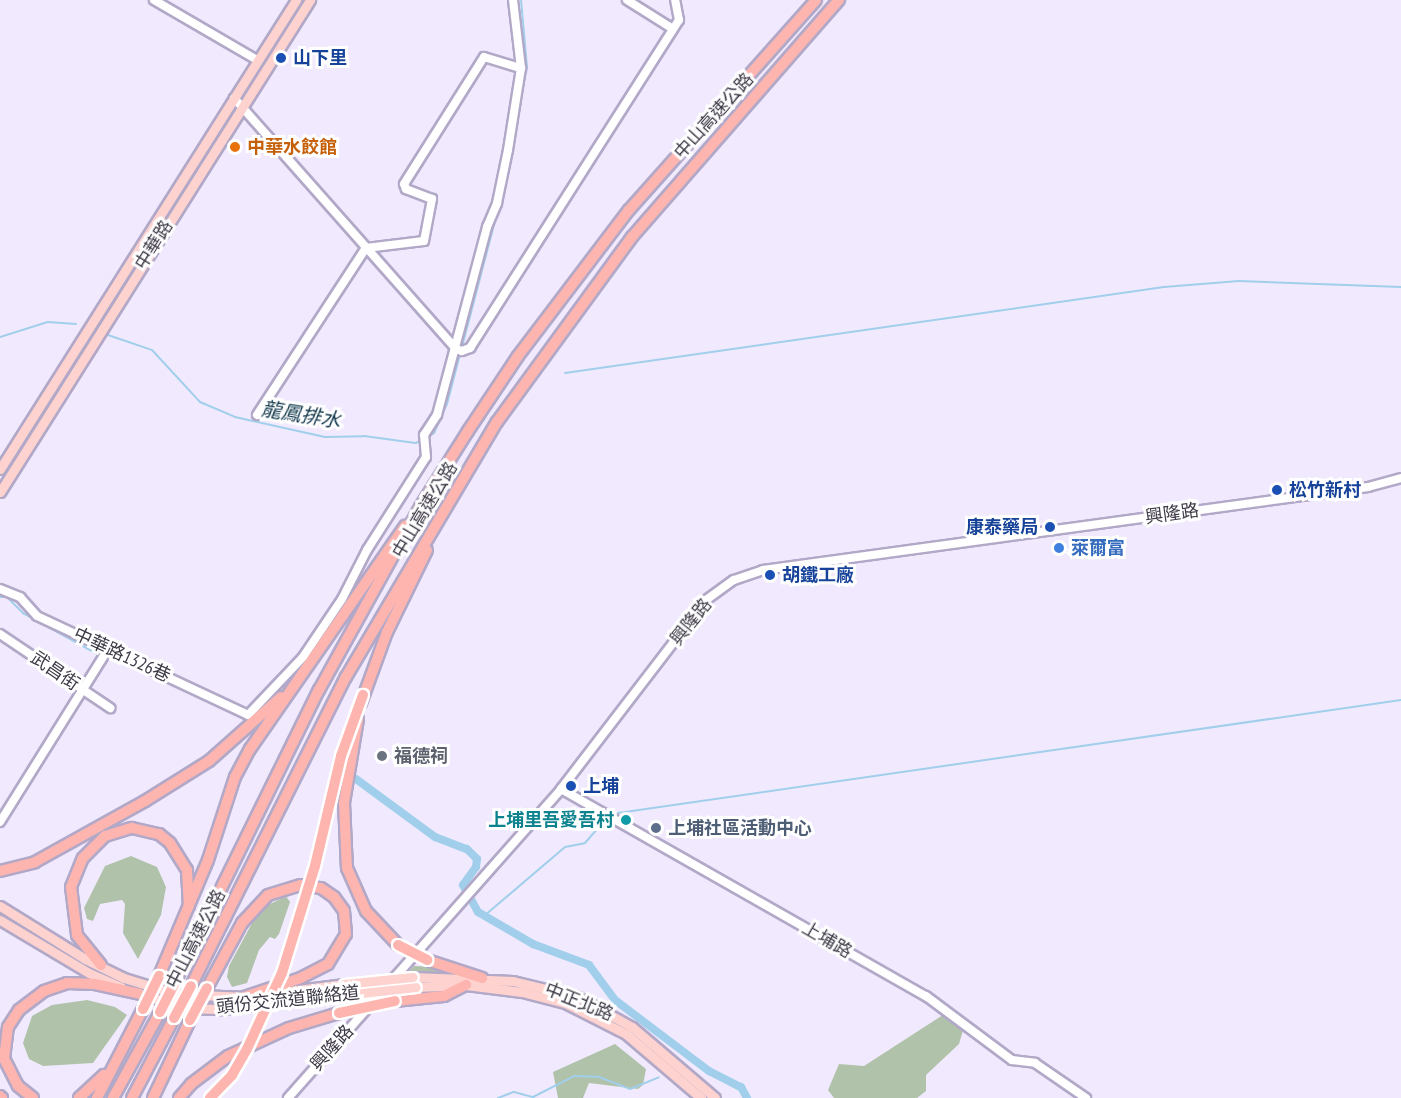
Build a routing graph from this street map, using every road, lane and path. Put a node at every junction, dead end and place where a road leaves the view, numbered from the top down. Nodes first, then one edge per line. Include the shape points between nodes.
1 (154, 0) edge
2 (296, 0) edge
3 (310, 0) edge
4 (513, 0) edge
5 (627, 0) edge
6 (675, 0) edge
7 (816, 0) edge
8 (839, 0) edge
9 (673, 29) junction
10 (257, 60) junction
11 (267, 66) junction
12 (521, 68) junction
13 (234, 98) junction
14 (243, 104) junction
15 (366, 248) junction
16 (456, 349) junction
17 (257, 415) dead end
18 (0, 469) edge
19 (1399, 478) edge
20 (0, 492) edge
21 (420, 507) junction
22 (434, 527) junction
23 (0, 589) edge
24 (0, 634) edge
25 (321, 649) junction
26 (106, 652) junction
27 (83, 689) junction
28 (363, 695) junction
29 (110, 708) dead end
30 (561, 789) junction
31 (0, 822) edge
32 (0, 871) edge
33 (0, 906) edge
34 (189, 906) junction
35 (0, 920) edge
36 (101, 965) junction
37 (482, 978) junction
38 (414, 982) junction
39 (466, 985) junction
40 (140, 994) junction
41 (241, 998) junction
42 (111, 1069) junction
43 (33, 1098) edge
44 (79, 1098) edge
45 (97, 1098) edge
46 (113, 1098) edge
47 (132, 1098) edge
48 (153, 1098) edge
49 (179, 1098) edge
50 (210, 1098) edge
51 (288, 1098) edge
52 (701, 1098) edge
53 (715, 1098) edge
54 (1086, 1098) edge

1 - 10 street
2 - 10 main road, 中華路
3 - 11 main road, 中華路
4 - 12 street
5 - 9 street
6 - 9 street via 679,15
7 - 21 highway, 中山高速公路 via 630,210 574,280
8 - 22 highway, 中山高速公路 via 690,167 593,287 521,387
9 - 16 street via 470,348
10 - 11 main road
10 - 13 main road, 中華路
11 - 14 main road, 中華路
12 - 15 street via 484,57 404,184 406,189 432,199 424,241
12 - 16 street via 497,203 487,227
13 - 14 street
13 - 18 main road, 中華路
14 - 15 street
14 - 20 main road, 中華路
15 - 16 street
15 - 17 street
16 - 26 street, 中華路1326巷 via 437,415 424,435 426,457 367,550 329,620 303,657 249,715
19 - 30 street, 興隆路 via 1357,488 753,572 706,600
21 - 25 highway
21 - 46 highway, 中山高速公路, bridge via 319,690 160,1012
22 - 28 highway via 432,540 387,632
22 - 47 highway, 中山高速公路, bridge via 346,677
23 - 26 street, 中華路1326巷 via 20,597 37,616
24 - 27 street, 武昌街
25 - 32 highway via 261,718 209,761 35,862
25 - 34 highway via 250,749 235,777
26 - 27 street
27 - 29 street, 武昌街
27 - 31 street
28 - 37 highway, bridge via 344,803 347,868 366,911 398,945 427,960
28 - 50 highway, bridge via 341,756 315,866 282,973 247,1049 232,1075
30 - 51 street, 興隆路
30 - 54 street, 上埔路 via 926,996 1012,1060 1035,1063
33 - 36 main road, 頭份交流道聯絡道
34 - 36 highway via 187,870 170,843 159,834 132,828 105,836 83,858 71,887 77,935
34 - 42 highway, bridge via 159,976
35 - 40 main road, 頭份交流道聯絡道 via 89,973
36 - 41 main road, 頭份交流道聯絡道 via 124,978 176,994
37 - 38 main road, 中正北路
37 - 53 main road, 中正北路 via 543,986 597,1005 648,1038
38 - 39 main road, 中正北路
38 - 40 main road, 頭份交流道聯絡道, bridge via 344,995 211,1009 189,1008
38 - 41 main road, 頭份交流道聯絡道, bridge via 344,984
39 - 49 highway, bridge via 444,996 339,1012 289,1028 228,1056 191,1083
39 - 52 main road, 中正北路 via 545,997 582,1009 634,1040
40 - 43 highway via 95,984 67,984 44,991 19,1010 6,1035 4,1059 18,1086
41 - 48 highway, bridge via 301,978 328,964 346,934 344,911 334,897 321,888 301,885 268,895 242,923
42 - 44 highway
42 - 45 highway

